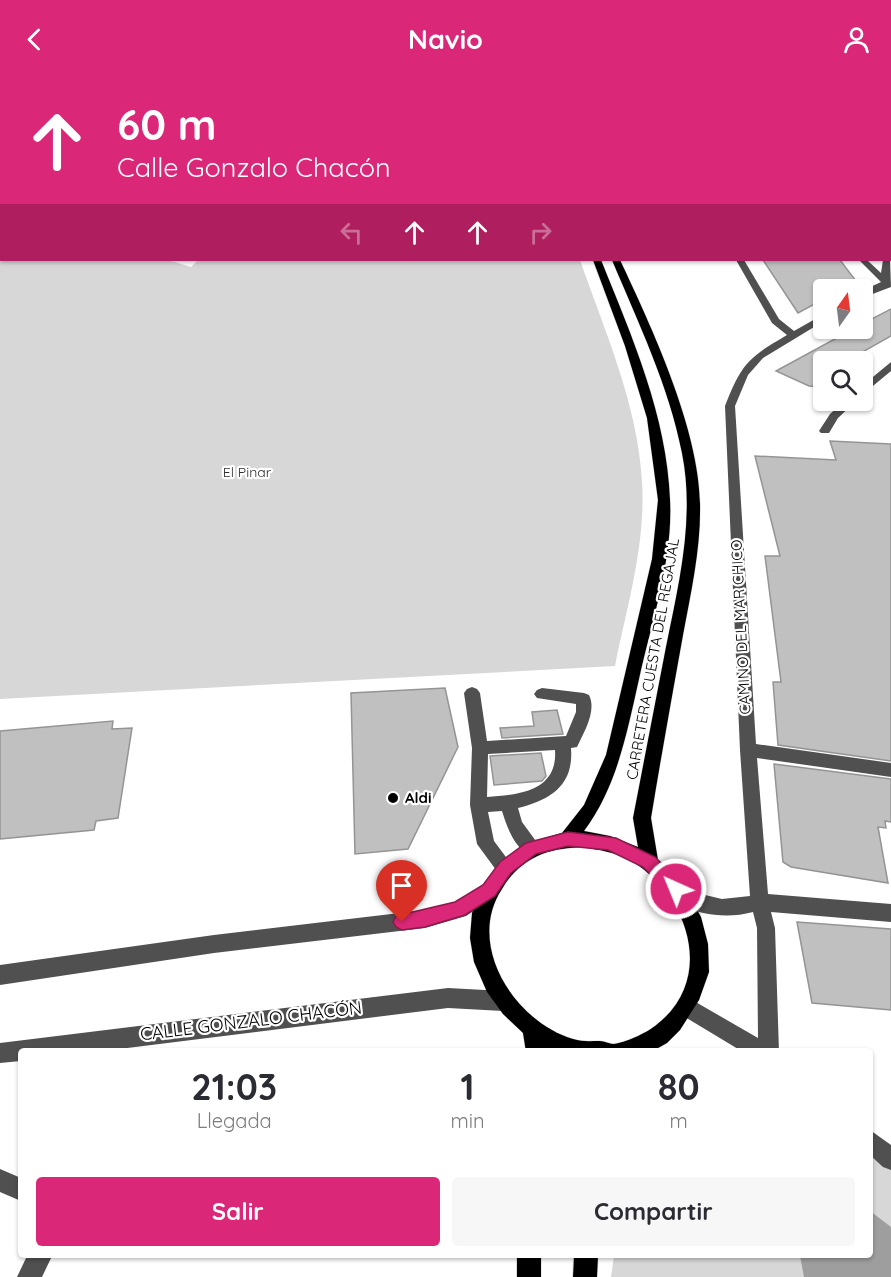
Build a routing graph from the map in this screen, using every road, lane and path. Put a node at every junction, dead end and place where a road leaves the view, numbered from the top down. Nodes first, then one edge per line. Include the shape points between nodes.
1 (597, 261) edge
2 (616, 261) edge
3 (741, 261) edge
4 (864, 261) edge
5 (885, 261) edge
6 (890, 283) edge
7 (873, 290) edge
8 (813, 323) edge
9 (794, 334) junction
10 (891, 365) edge
11 (873, 382) edge
12 (840, 411) edge
13 (825, 431) dead end
14 (472, 693) dead end
15 (542, 694) dead end
16 (563, 743) junction
17 (480, 747) junction
18 (748, 750) junction
19 (891, 770) edge
20 (508, 804) junction
21 (478, 805) junction
22 (568, 839) junction
23 (532, 848) junction
24 (649, 862) junction
25 (506, 868) junction
26 (489, 891) junction
27 (684, 899) junction
28 (760, 902) junction
29 (891, 913) edge
30 (0, 975) edge
31 (503, 1001) junction
32 (687, 1007) junction
33 (533, 1030) junction
34 (117, 1044) edge
35 (65, 1048) edge
36 (535, 1048) edge
37 (571, 1048) edge
38 (632, 1048) edge
39 (756, 1048) edge
40 (769, 1048) edge
41 (18, 1052) edge
42 (0, 1053) edge
43 (873, 1144) edge
44 (891, 1159) edge
45 (0, 1180) edge
46 (18, 1189) edge
47 (39, 1258) edge
48 (530, 1258) edge
49 (586, 1258) edge
50 (29, 1277) edge
51 (529, 1277) edge
52 (585, 1277) edge

1 - 22 main road, CARRETERA CUESTA DEL REGAJAL via 653,418 664,500 659,559 614,755 590,810
2 - 24 main road, CARRETERA CUESTA DEL REGAJAL via 679,419 694,504 689,564 642,818
3 - 9 street via 775,321
4 - 6 street
5 - 6 street
6 - 7 street
8 - 9 street, CAMINO DEL MAR CHICO
9 - 18 street, CAMINO DEL MAR CHICO via 759,356 743,374 730,406
10 - 11 street
12 - 13 street
14 - 17 street
15 - 16 street via 584,699 584,712 571,742
16 - 17 street
16 - 20 street via 563,766 553,785
17 - 21 street
18 - 19 street
18 - 28 street, CAMINO DEL MAR CHICO
20 - 21 street
20 - 23 street via 515,826
21 - 25 street via 486,844
22 - 23 main road
22 - 24 main road via 610,843
23 - 25 main road
24 - 27 main road
25 - 26 main road
26 - 30 street via 459,909 425,919
26 - 31 main road via 481,917 480,945 488,974
27 - 28 street via 718,910
27 - 32 main road via 698,934 699,963
28 - 29 street
28 - 40 street, CAMINO DEL MAR CHICO via 766,928
31 - 33 main road
31 - 34 street, CALLE GONZALO CHACÓN via 448,998
32 - 38 main road via 669,1028
32 - 39 street
33 - 36 main road
33 - 37 main road
34 - 35 street, CALLE GONZALO CHACÓN
41 - 42 street, CALLE GONZALO CHACÓN
43 - 44 street
45 - 46 street
47 - 50 street
48 - 51 main road
49 - 52 main road

